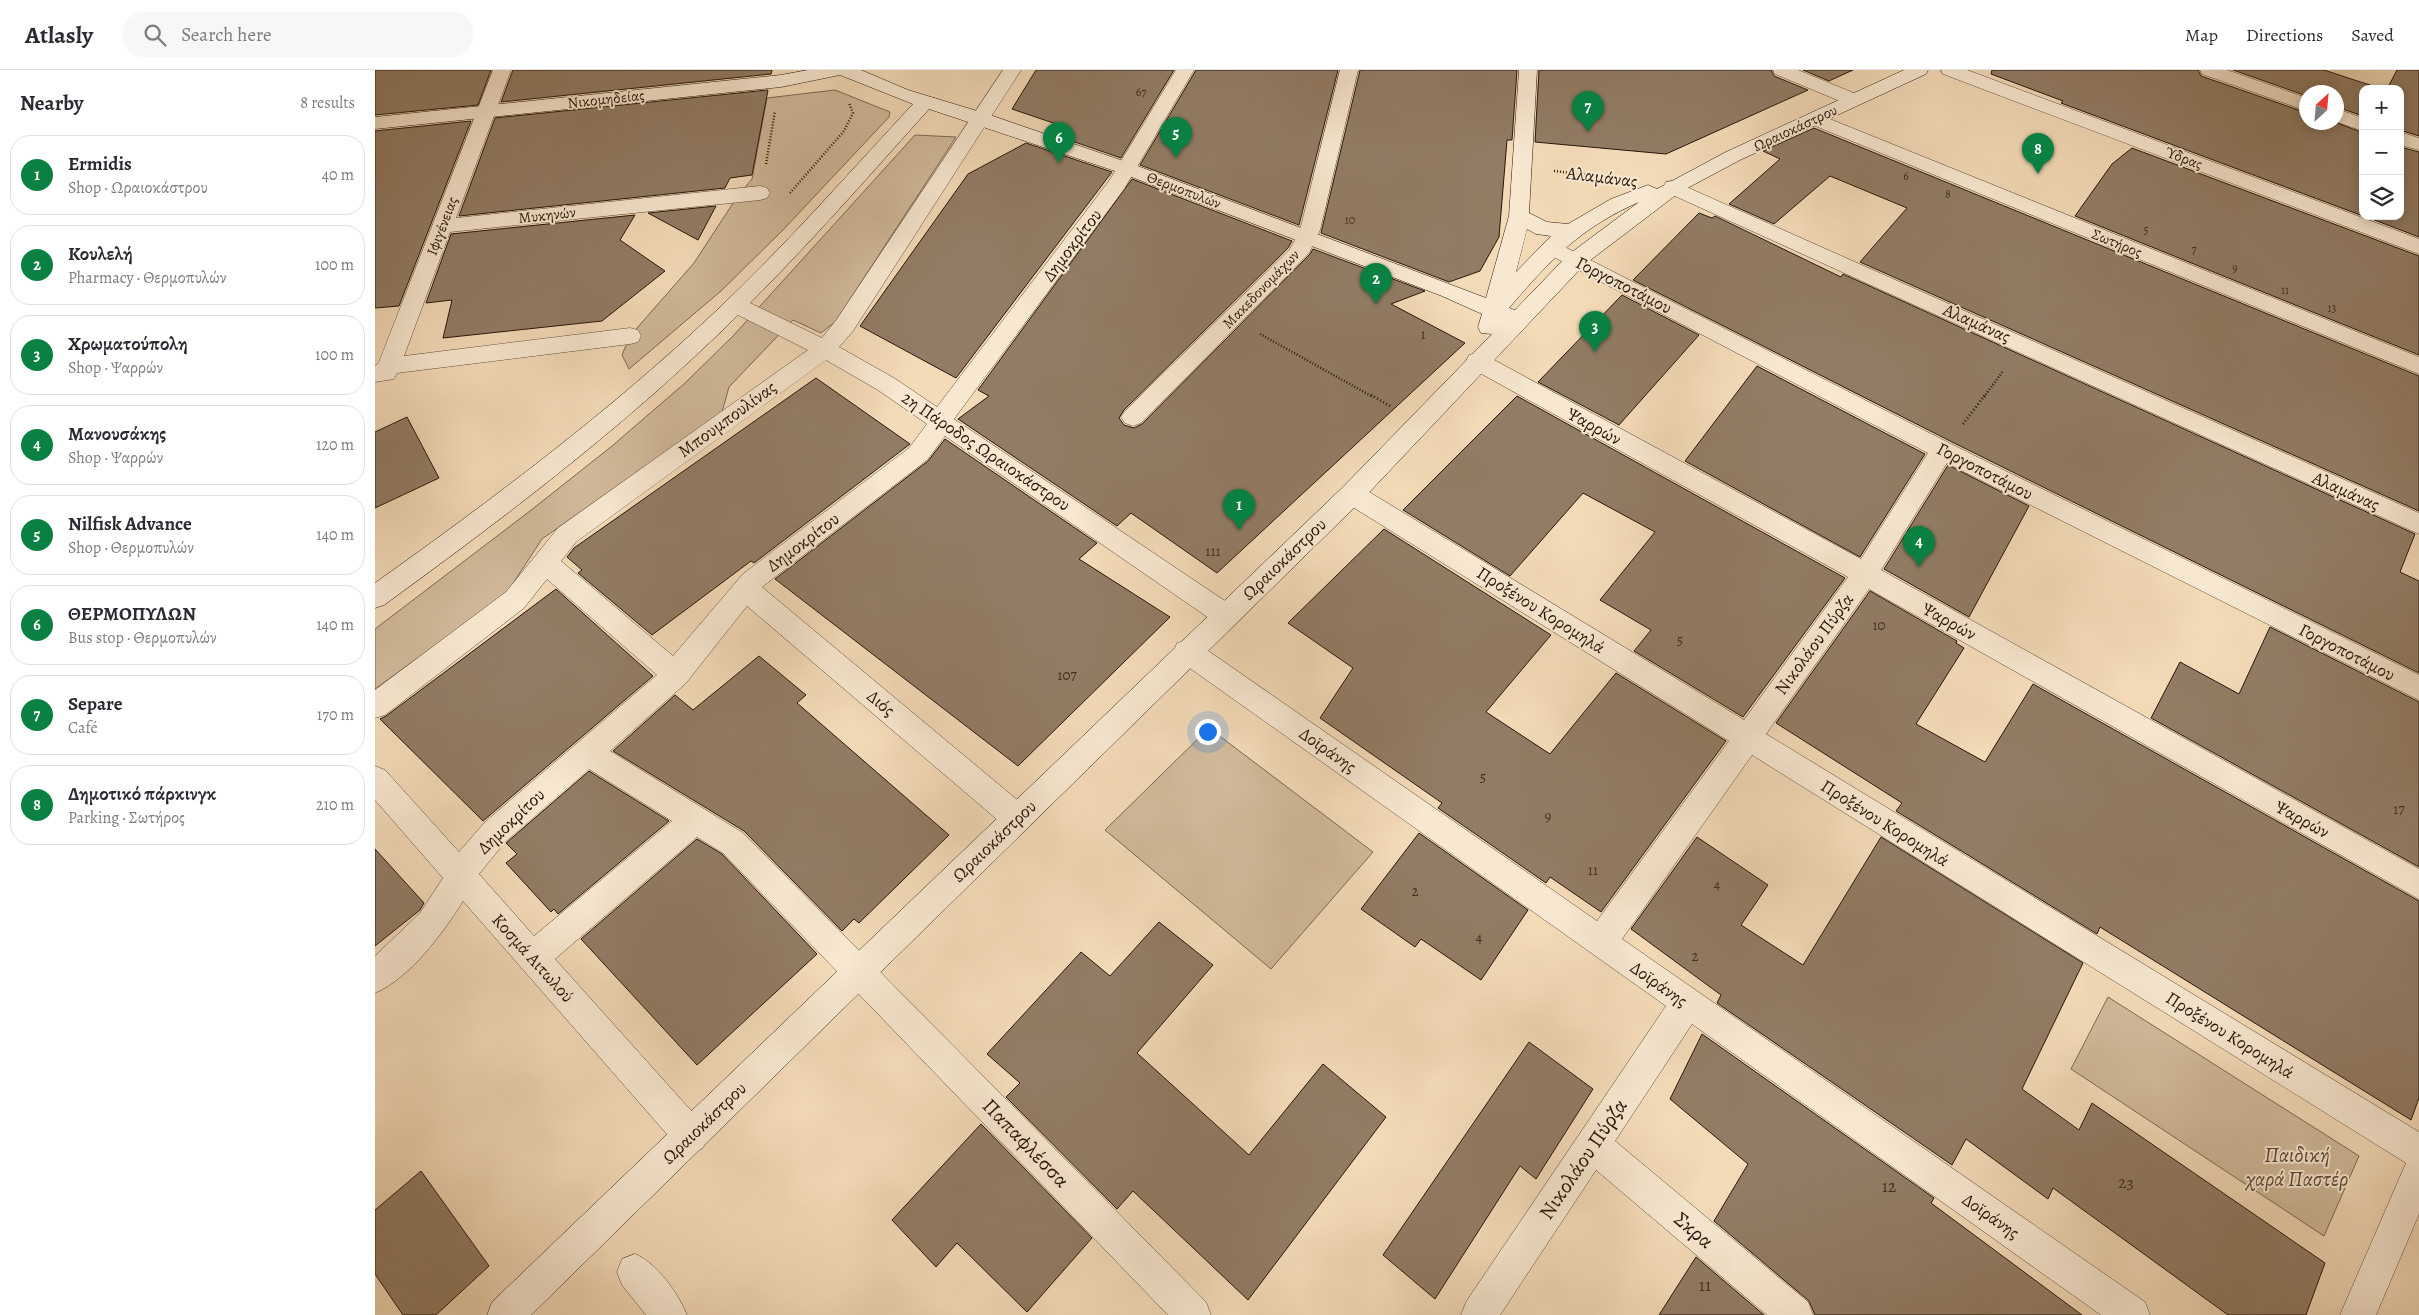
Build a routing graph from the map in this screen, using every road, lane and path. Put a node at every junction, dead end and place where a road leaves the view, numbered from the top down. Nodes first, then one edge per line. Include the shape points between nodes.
1 (502, 70) edge
2 (836, 70) edge
3 (845, 70) edge
4 (1012, 70) edge
5 (1185, 70) edge
6 (1349, 70) edge
7 (1528, 70) edge
8 (1782, 70) edge
9 (1919, 70) edge
10 (1950, 70) edge
11 (2209, 70) edge
12 (781, 81) junction
13 (843, 100) dead end
14 (1854, 100) junction
15 (925, 102) junction
16 (2299, 102) edge
17 (486, 112) junction
18 (980, 118) junction
19 (2344, 118) edge
20 (1815, 119) junction
21 (375, 123) edge
22 (2359, 123) edge
23 (2404, 139) edge
24 (2419, 144) edge
25 (1522, 167) junction
26 (1128, 169) junction
27 (1609, 178) dead end
28 (1673, 187) junction
29 (761, 193) junction
30 (1519, 216) junction
31 (443, 226) junction
32 (1572, 231) junction
33 (1308, 237) junction
34 (2419, 247) edge
35 (1553, 248) junction
36 (1576, 260) junction
37 (736, 305) junction
38 (1495, 309) junction
39 (1233, 319) junction
40 (1519, 321) junction
41 (631, 336) dead end
42 (2023, 344) junction
43 (822, 347) junction
44 (1477, 361) junction
45 (2419, 366) edge
46 (381, 370) edge
47 (1133, 417) dead end
48 (940, 421) junction
49 (1421, 423) junction
50 (1943, 450) junction
51 (1352, 494) junction
52 (2419, 524) edge
53 (545, 562) junction
54 (1865, 574) junction
55 (746, 589) junction
56 (375, 597) edge
57 (1225, 615) junction
58 (1187, 651) junction
59 (680, 670) junction
60 (2419, 688) edge
61 (375, 706) edge
62 (1747, 737) junction
63 (587, 752) junction
64 (375, 779) edge
65 (1017, 818) junction
66 (696, 819) junction
67 (461, 876) junction
68 (2419, 885) edge
69 (1601, 942) junction
70 (533, 957) junction
71 (859, 972) junction
72 (375, 977) edge
73 (1687, 1003) junction
74 (691, 1136) junction
75 (1593, 1145) junction
76 (2419, 1151) edge
77 (2419, 1172) edge
78 (635, 1272) dead end
79 (505, 1315) edge
80 (669, 1315) edge
81 (1193, 1315) edge
82 (1479, 1315) edge
83 (1795, 1315) edge
84 (2132, 1315) edge
85 (2358, 1315) edge

1 - 17 street, Ιφιγένειας
2 - 12 street, Νικομηδείας
3 - 15 street, Θερμοπυλών
4 - 18 street, Μπουμπουλίνας
5 - 26 street, Δημοκρίτου
6 - 33 street, Μακεδονομάχων
7 - 25 street
8 - 14 street
9 - 14 street, Ωραιοκάστρου
10 - 34 street, Ύδρας
11 - 16 street
12 - 17 street, Νικομηδείας
12 - 29 path
13 - 29 path via 852,109 851,122 796,184 782,207
14 - 20 street, Ωραιοκάστρου
15 - 18 street, Θερμοπυλών
15 - 37 street
17 - 21 street, Νικομηδείας
17 - 31 street, Ιφιγένειας
18 - 26 street, Θερμοπυλών
18 - 43 street, Μπουμπουλίνας via 845,325
19 - 22 street
20 - 28 street, Ωραιοκάστρου
20 - 45 street, Σωτήρος
23 - 24 street
25 - 27 path, Αλαμάνας
25 - 30 street
26 - 33 street, Θερμοπυλών
26 - 48 street, Δημοκρίτου
28 - 32 street, Ωραιοκάστρου via 1631,198
28 - 36 street, Ωραιοκάστρου
28 - 42 street, Αλαμάνας
29 - 31 street, Μυκηνών
30 - 32 street via 1543,230
30 - 38 street
31 - 46 street, Ιφιγένειας
32 - 35 street, Ωραιοκάστρου
33 - 38 street, Θερμοπυλών
33 - 39 street, Μακεδονομάχων via 1284,269
35 - 36 street, Γοργοποτάμου
35 - 38 street, Ωραιοκάστρου
36 - 40 street, Ωραιοκάστρου
36 - 50 street, Γοργοποτάμου
37 - 43 street, 2η Πάροδος Ωραιοκάστρου
37 - 56 street via 577,444 460,536
38 - 40 street, Θερμοπυλών
38 - 44 street, Ωραιοκάστρου
39 - 47 street, Μακεδονομάχων
39 - 49 path
40 - 44 street, Ωραιοκάστρου
41 - 46 street
42 - 50 path
42 - 52 street, Αλαμάνας
43 - 48 street, 2η Πάροδος Ωραιοκάστρου via 886,384
43 - 53 street, Μπουμπουλίνας via 567,534
44 - 49 street, Ωραιοκάστρου
44 - 54 street, Ψαρρών
48 - 55 street, Δημοκρίτου via 909,463 797,545
48 - 57 street, 2η Πάροδος Ωραιοκάστρου
49 - 51 street, Ωραιοκάστρου
50 - 54 street, Νικολάου Πύρζα
50 - 60 street, Γοργοποτάμου
51 - 57 street, Ωραιοκάστρου
51 - 62 street, Προξένου Κορομηλά
53 - 59 street
53 - 61 street, Μπουμπουλίνας via 515,600
54 - 62 street, Νικολάου Πύρζα
54 - 68 street, Ψαρρών
55 - 59 street, Δημοκρίτου
55 - 65 street, Διός
57 - 58 street, Ωραιοκάστρου
58 - 65 street, Ωραιοκάστρου
58 - 69 street, Δοϊράνης
59 - 63 street, Δημοκρίτου
62 - 69 street, Νικολάου Πύρζα
62 - 76 street, Προξένου Κορομηλά
63 - 66 street, Παπαφλέσσα
63 - 67 street, Δημοκρίτου via 495,832
64 - 67 street, Κοσμά Αιτωλού
65 - 71 street, Ωραιοκάστρου
66 - 70 street
66 - 71 street, Παπαφλέσσα via 733,843
67 - 70 street, Κοσμά Αιτωλού
67 - 72 street, Δημοκρίτου via 426,931
69 - 73 street, Δοϊράνης
70 - 74 street, Κοσμά Αιτωλού
71 - 74 street, Ωραιοκάστρου
71 - 81 street, Παπαφλέσσα
73 - 75 street, Νικολάου Πύρζα
73 - 84 street, Δοϊράνης
74 - 79 street, Ωραιοκάστρου
75 - 82 street, Νικολάου Πύρζα
75 - 83 street, Σκρα
77 - 85 street
78 - 80 street

